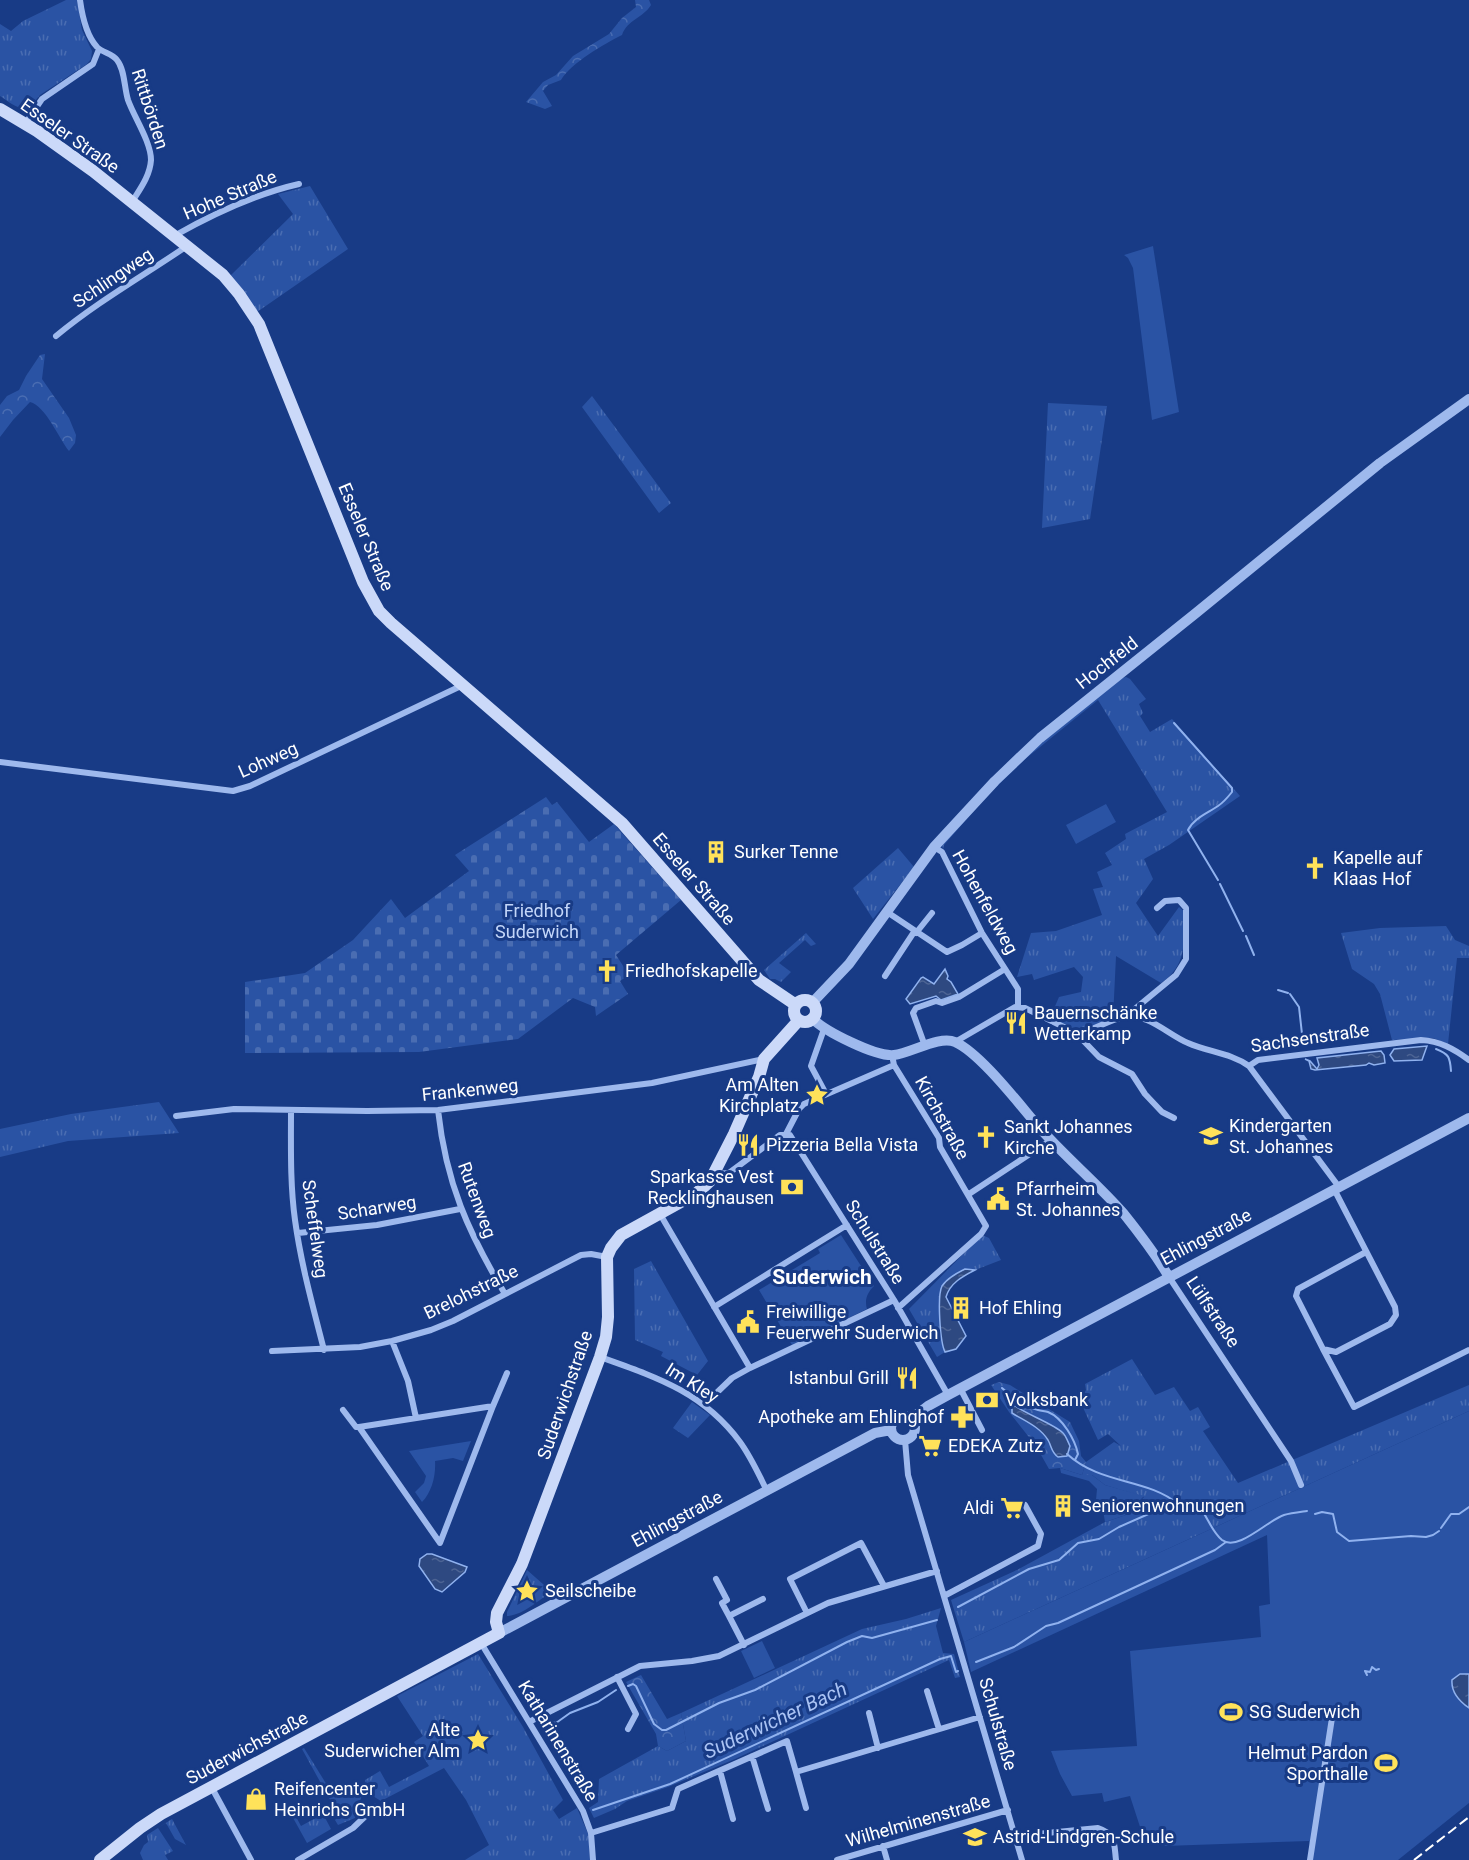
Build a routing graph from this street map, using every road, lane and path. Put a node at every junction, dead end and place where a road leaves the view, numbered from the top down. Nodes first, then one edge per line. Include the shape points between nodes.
1 (80, 0) edge
2 (99, 49) junction
3 (0, 109) edge
4 (25, 124) junction
5 (298, 184) dead end
6 (132, 202) junction
7 (173, 236) junction
8 (187, 246) junction
9 (56, 336) dead end
10 (1469, 399) edge
11 (463, 685) junction
12 (0, 762) edge
13 (934, 847) junction
14 (1157, 908) dead end
15 (887, 912) junction
16 (932, 913) dead end
17 (915, 932) junction
18 (982, 933) junction
19 (1005, 969) junction
20 (885, 976) dead end
21 (812, 1003) junction
22 (796, 1005) junction
23 (1018, 1006) junction
24 (1125, 1017) junction
25 (812, 1018) junction
26 (799, 1020) junction
27 (824, 1029) junction
28 (1076, 1033) junction
29 (955, 1042) junction
30 (925, 1046) junction
31 (764, 1059) junction
32 (893, 1060) junction
33 (1469, 1060) edge
34 (1249, 1066) junction
35 (826, 1094) junction
36 (291, 1110) junction
37 (438, 1110) junction
38 (176, 1116) dead end
39 (1174, 1118) dead end
40 (1469, 1118) edge
41 (786, 1134) junction
42 (1051, 1140) junction
43 (715, 1174) junction
44 (1337, 1188) junction
45 (969, 1194) junction
46 (460, 1209) junction
47 (660, 1213) junction
48 (847, 1226) junction
49 (298, 1233) junction
50 (1366, 1252) junction
51 (607, 1257) junction
52 (1169, 1277) junction
53 (505, 1294) junction
54 (894, 1300) junction
55 (714, 1307) junction
56 (898, 1308) junction
57 (392, 1341) junction
58 (1323, 1349) junction
59 (324, 1350) junction
60 (1469, 1350) edge
61 (272, 1351) dead end
62 (600, 1356) junction
63 (750, 1368) junction
64 (507, 1373) dead end
65 (960, 1388) junction
66 (948, 1395) junction
67 (705, 1404) junction
68 (493, 1406) junction
69 (343, 1410) dead end
70 (416, 1418) junction
71 (911, 1419) junction
72 (359, 1427) junction
73 (891, 1430) junction
74 (982, 1430) dead end
75 (904, 1440) junction
76 (1301, 1485) dead end
77 (767, 1491) junction
78 (1025, 1505) dead end
79 (937, 1571) junction
80 (716, 1579) dead end
81 (884, 1586) junction
82 (944, 1596) junction
83 (762, 1599) dead end
84 (807, 1613) junction
85 (729, 1616) junction
86 (499, 1633) junction
87 (481, 1643) junction
88 (744, 1645) junction
89 (618, 1677) junction
90 (927, 1691) dead end
91 (868, 1713) dead end
92 (980, 1717) junction
93 (1332, 1718) dead end
94 (529, 1722) junction
95 (628, 1729) dead end
96 (939, 1729) junction
97 (878, 1748) junction
98 (752, 1756) junction
99 (720, 1771) junction
100 (796, 1772) junction
101 (212, 1788) junction
102 (375, 1807) dead end
103 (806, 1808) dead end
104 (768, 1809) dead end
105 (1008, 1810) junction
106 (733, 1819) dead end
107 (591, 1833) junction
108 (1015, 1836) junction
109 (883, 1846) junction
110 (100, 1860) edge
111 (251, 1860) edge
112 (298, 1860) edge
113 (593, 1860) edge
114 (837, 1860) edge
115 (887, 1860) edge
116 (1022, 1860) edge
117 (1116, 1860) edge
118 (1311, 1860) edge

1 - 2 street, Rittbörden via 83,18
2 - 4 street via 93,64 42,99
2 - 6 street, Rittbörden via 118,61 128,99 150,151 148,175
3 - 4 main road, Esseler Straße
4 - 6 main road, Esseler Straße
5 - 7 street, Hohe Straße via 273,189
6 - 7 main road, Esseler Straße
7 - 8 main road, Esseler Straße
8 - 9 street, Schlingweg
8 - 11 main road, Esseler Straße via 223,275 259,324 363,582 379,611
10 - 13 street, Hochfeld via 1380,463 1049,731 1000,776
11 - 12 street, Lohweg via 250,786 233,790
11 - 22 main road, Esseler Straße via 622,823 759,980
13 - 15 street, Hochfeld
13 - 18 street, Hohenfeldweg via 942,852
14 - 24 street via 1165,901 1179,900 1186,908 1185,959 1176,975
15 - 17 street
15 - 21 street, Hochfeld via 849,963
16 - 17 street
17 - 18 street via 947,951
17 - 20 street
18 - 19 street, Hohenfeldweg
19 - 23 street, Hohenfeldweg via 1018,989
19 - 30 street via 959,997 916,1008 913,1013
21 - 22 main road via 803,1000
21 - 25 main road
22 - 26 main road via 794,1013
23 - 28 street
23 - 29 street
24 - 28 street
24 - 34 street, Sachsenstraße via 1154,1023 1185,1042 1239,1059
25 - 26 main road
25 - 27 street
26 - 31 main road
27 - 32 street
27 - 35 street via 811,1066
28 - 39 street via 1099,1057 1132,1074 1162,1112
29 - 30 street via 946,1040
29 - 42 street, Lülfstraße via 990,1071
30 - 32 street
31 - 37 street, Frankenweg via 652,1083
31 - 43 main road
32 - 35 street
32 - 45 street, Kirchstraße
33 - 34 street, Sachsenstraße via 1447,1045 1421,1040 1258,1060
34 - 44 street
35 - 41 street via 799,1109
36 - 37 street, Frankenweg
36 - 38 street, Frankenweg via 234,1109
36 - 49 street, Scheffelweg via 291,1165
37 - 46 street, Rutenweg via 441,1139
40 - 44 street, Ehlingstraße
41 - 43 street via 729,1173
41 - 48 street, Schulstraße via 794,1138
42 - 45 street
42 - 52 street, Lülfstraße via 1123,1213
43 - 47 main road via 697,1193
44 - 50 street
44 - 52 street, Ehlingstraße
45 - 56 street, Kirchstraße via 987,1226
46 - 49 street, Scharweg via 377,1225
46 - 53 street, Rutenweg
47 - 51 main road via 621,1235
47 - 55 street
48 - 54 street, Schulstraße
48 - 55 street
49 - 59 street, Scheffelweg
50 - 58 street via 1296,1292
50 - 58 street via 1395,1307 1394,1321 1336,1352
51 - 53 street, Brelohstraße via 581,1255
51 - 62 main road, Suderwichstraße via 608,1317
52 - 65 street, Ehlingstraße
52 - 76 street, Lülfstraße via 1291,1461
53 - 57 street, Brelohstraße via 453,1321
54 - 56 street, Schulstraße
54 - 63 street
55 - 63 street
56 - 66 street, Schulstraße
57 - 59 street, Brelohstraße
57 - 70 street via 408,1381
58 - 60 street via 1354,1407
59 - 61 street, Brelohstraße
62 - 67 street, Im Kley via 676,1386
62 - 86 main road, Suderwichstraße via 522,1564 497,1613
63 - 67 street via 732,1378
64 - 68 street
65 - 66 street, Ehlingstraße
65 - 74 street
66 - 71 street, Ehlingstraße
67 - 77 street, Im Kley via 741,1443
68 - 70 street
68 - 72 street via 440,1544
69 - 72 street
70 - 72 street
71 - 73 street, Ehlingstraße via 895,1418
71 - 75 street via 913,1433
73 - 75 street
73 - 77 street, Ehlingstraße via 875,1434
75 - 79 street, Schulstraße via 908,1475
77 - 86 street, Ehlingstraße
78 - 82 street via 1041,1534 1038,1546
79 - 81 street
79 - 82 street, Schulstraße
80 - 85 street via 727,1600 722,1603
81 - 84 street
81 - 84 street via 861,1543 790,1579
82 - 92 street, Schulstraße
83 - 85 street
84 - 88 street
85 - 88 street
86 - 87 main road, Ehlingstraße
87 - 94 street, Katharinenstraße
87 - 101 main road, Suderwichstraße
88 - 89 street via 702,1660 640,1666
89 - 94 street
89 - 95 street via 636,1714
90 - 96 street
91 - 97 street
92 - 96 street
92 - 105 street, Schulstraße
93 - 118 street
94 - 107 street, Katharinenstraße via 583,1811
96 - 97 street
97 - 100 street
98 - 99 street
98 - 100 street via 787,1741
98 - 104 street
99 - 106 street
99 - 107 street via 678,1789 672,1808
100 - 103 street
101 - 110 main road, Suderwichstraße via 147,1823
101 - 111 street
102 - 112 street via 353,1828
105 - 108 street, Schulstraße
105 - 109 street, Wilhelminenstraße
107 - 113 street, Katharinenstraße
108 - 116 street, Schulstraße
108 - 117 street via 1098,1828 1113,1838
109 - 114 street, Wilhelminenstraße
109 - 115 street

